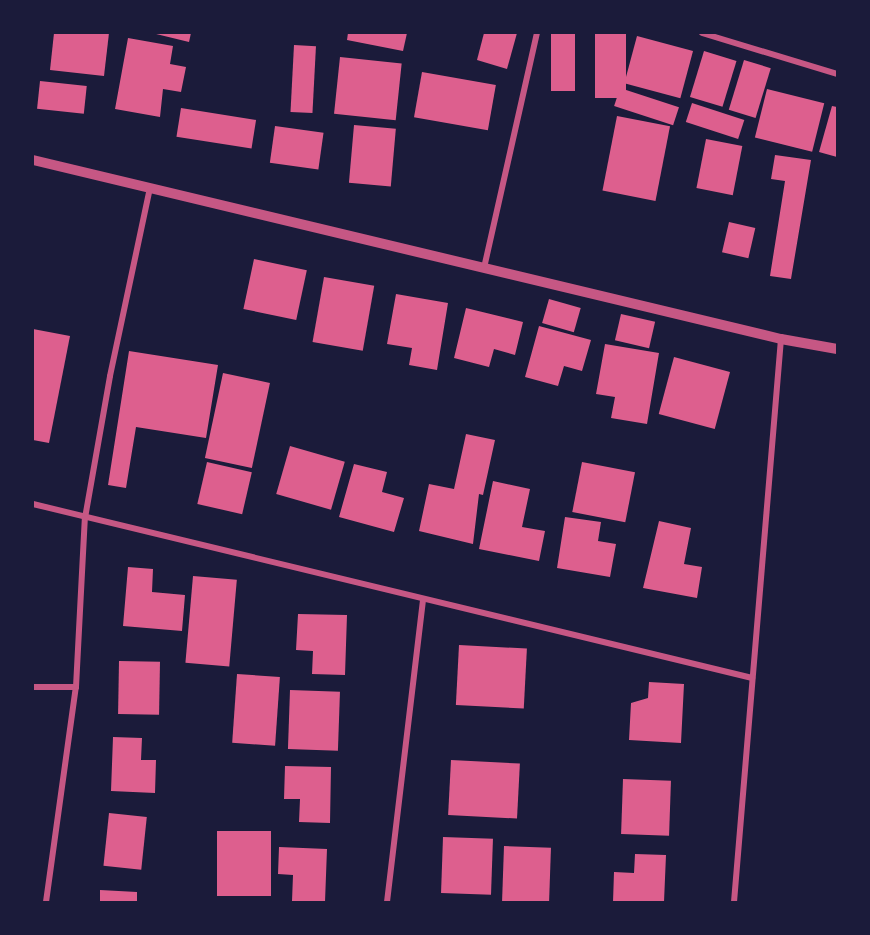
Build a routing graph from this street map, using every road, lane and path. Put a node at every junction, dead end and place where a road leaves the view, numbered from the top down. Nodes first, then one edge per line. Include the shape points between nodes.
1 (537, 33) edge
2 (702, 33) edge
3 (837, 74) edge
4 (33, 160) edge
5 (150, 188) junction
6 (484, 268) junction
7 (781, 339) junction
8 (837, 349) edge
9 (33, 504) edge
10 (85, 518) junction
11 (423, 599) junction
12 (753, 678) junction
13 (33, 687) edge
14 (76, 687) junction
15 (46, 902) edge
16 (387, 902) edge
17 (734, 902) edge

1 - 6 street
2 - 3 street
4 - 5 street
5 - 6 street
5 - 10 street
6 - 7 street
7 - 8 street
7 - 12 street
9 - 10 street
10 - 11 street
10 - 14 street
11 - 12 street
11 - 16 street
12 - 17 street
13 - 14 street
14 - 15 street

